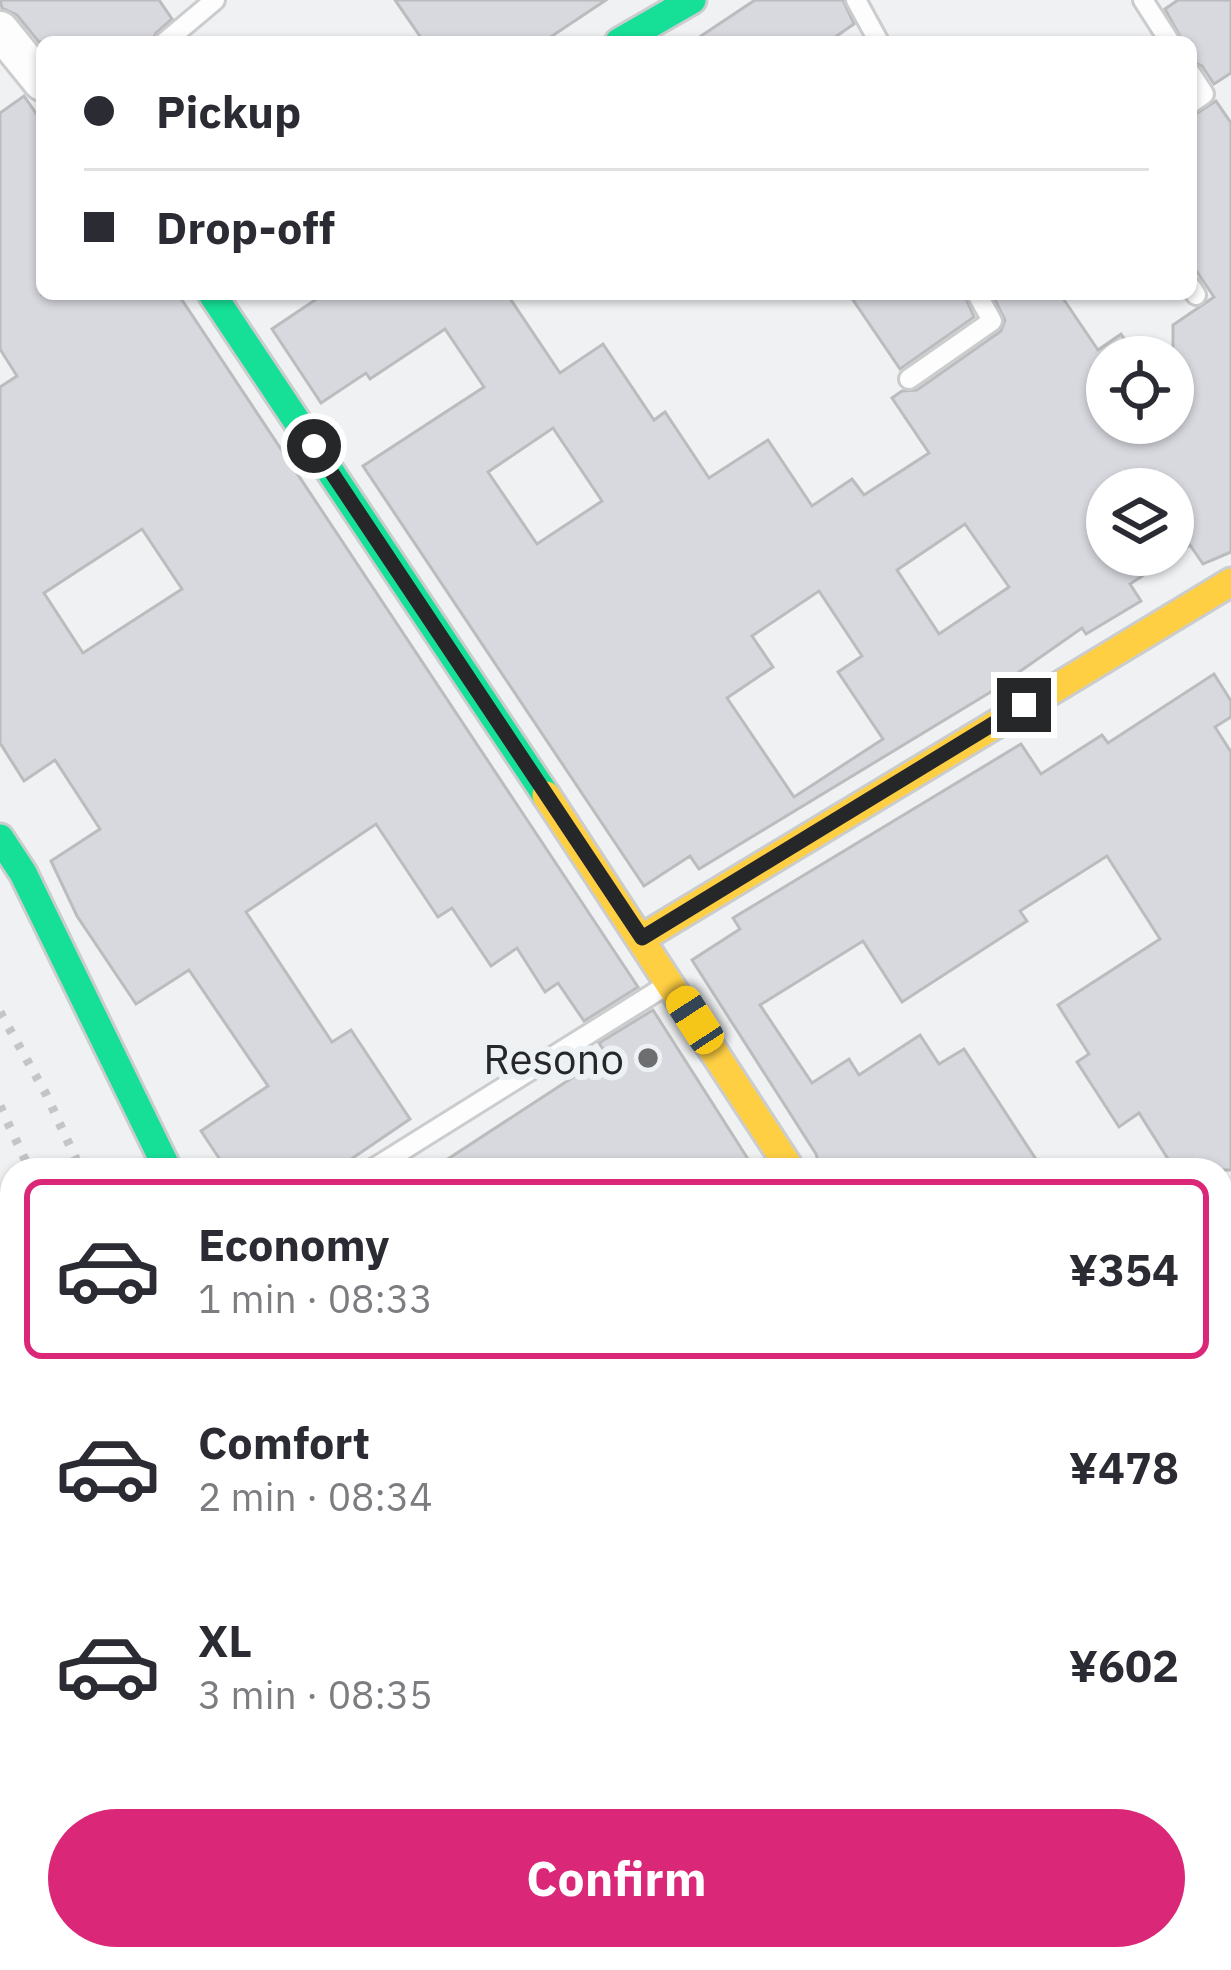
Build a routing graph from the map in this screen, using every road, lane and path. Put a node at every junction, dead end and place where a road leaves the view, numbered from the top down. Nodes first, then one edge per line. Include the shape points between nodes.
1 (215, 0) edge
2 (692, 0) edge
3 (856, 0) edge
4 (1143, 0) edge
5 (644, 11) edge
6 (0, 30) edge
7 (172, 36) edge
8 (624, 36) edge
9 (876, 36) edge
10 (1166, 36) edge
11 (36, 75) edge
12 (216, 300) edge
13 (980, 300) edge
14 (909, 379) dead end
15 (1231, 582) edge
16 (0, 838) edge
17 (642, 938) junction
18 (671, 983) junction
19 (162, 1158) edge
20 (390, 1158) edge
21 (783, 1158) edge

1 - 7 lane
2 - 5 street
3 - 9 lane
4 - 10 lane
5 - 8 street
6 - 11 street
12 - 17 street
13 - 14 lane via 992,321
15 - 17 street
16 - 19 street
17 - 18 street
18 - 20 lane
18 - 21 street

